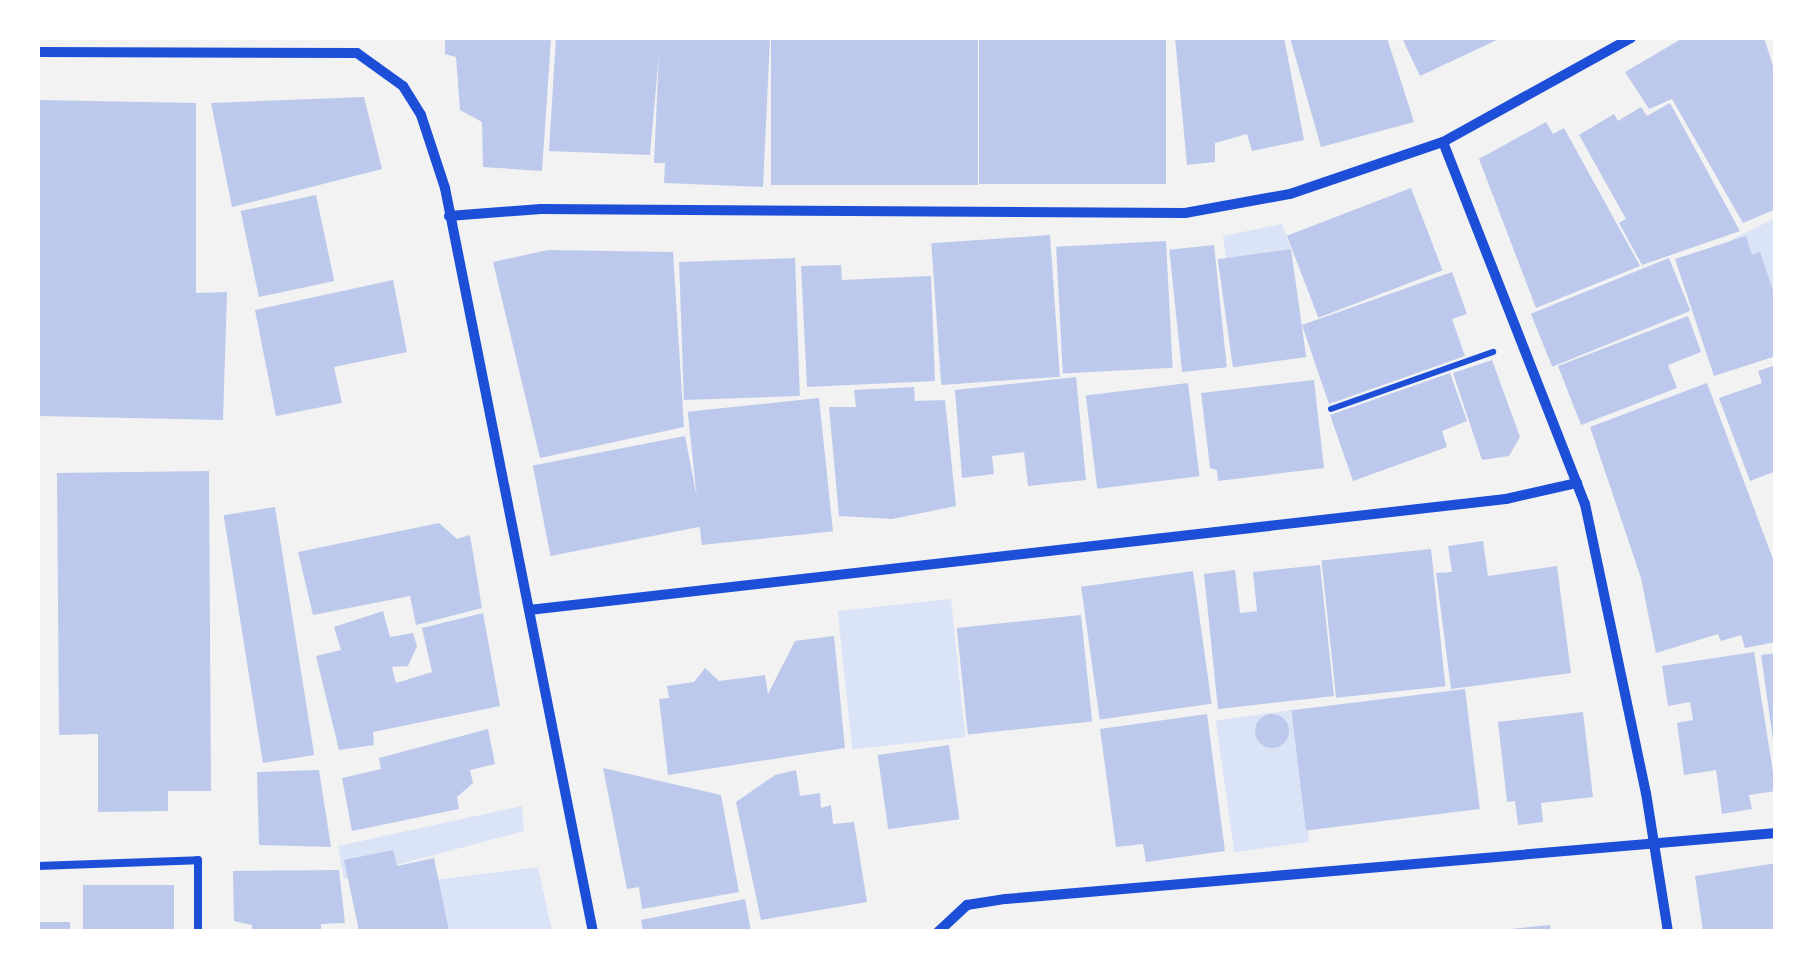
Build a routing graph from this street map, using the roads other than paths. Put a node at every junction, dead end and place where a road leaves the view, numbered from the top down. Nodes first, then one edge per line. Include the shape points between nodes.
1 (1631, 38) edge
2 (38, 52) edge
3 (1444, 142) junction
4 (449, 216) junction
5 (1576, 483) junction
6 (529, 610) junction
7 (1776, 832) edge
8 (1654, 844) junction
9 (38, 866) edge
10 (198, 932) edge
11 (592, 932) edge
12 (938, 932) edge
13 (1668, 932) edge

1 - 3 street
2 - 4 street via 357,53 374,59 403,86 421,116
3 - 4 street via 1290,194 1186,213 540,210
3 - 5 street
4 - 6 street
5 - 6 street via 1506,498
5 - 8 street
6 - 11 street
7 - 8 street
8 - 12 street via 1006,899 968,906
8 - 13 street
9 - 10 lane via 198,860

